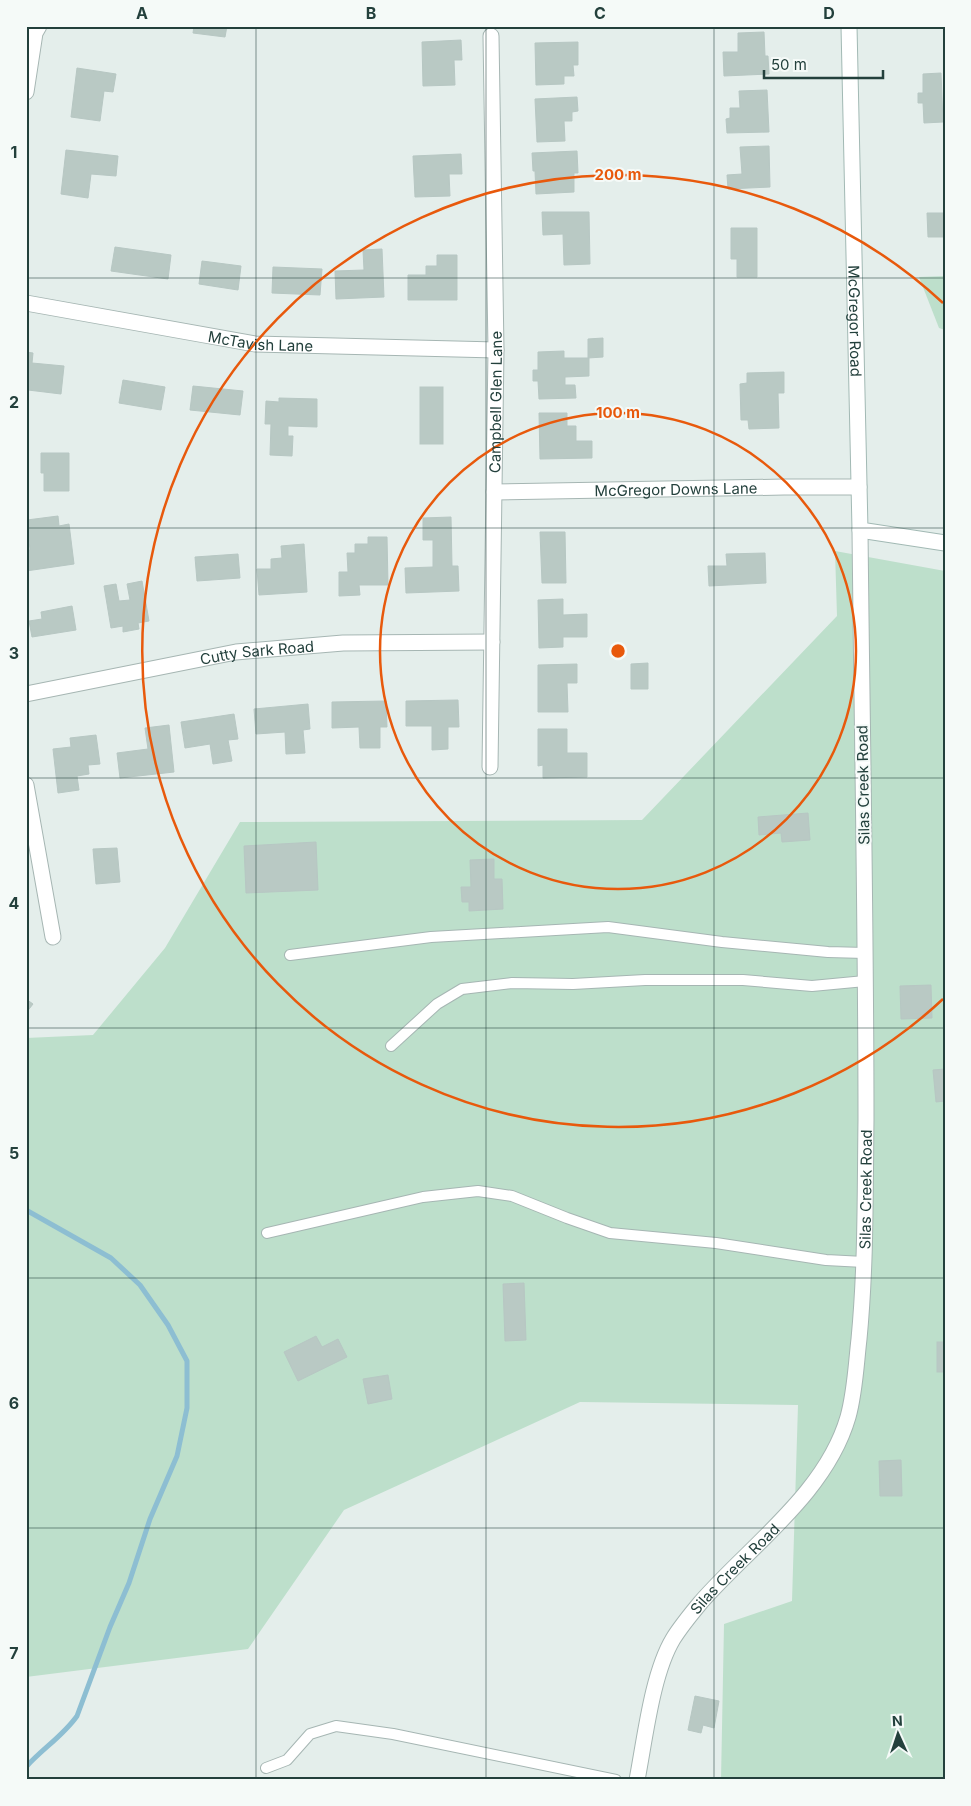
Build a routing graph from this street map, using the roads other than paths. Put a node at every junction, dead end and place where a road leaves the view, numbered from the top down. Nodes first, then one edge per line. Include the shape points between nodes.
1 (39, 26) edge
2 (848, 26) edge
3 (491, 36) dead end
4 (26, 92) edge
5 (26, 303) edge
6 (496, 350) junction
7 (859, 487) junction
8 (494, 492) junction
9 (860, 530) junction
10 (945, 544) edge
11 (492, 642) junction
12 (26, 694) edge
13 (490, 768) dead end
14 (26, 785) edge
15 (53, 937) dead end
16 (865, 953) junction
17 (290, 955) dead end
18 (865, 981) junction
19 (391, 1046) dead end
20 (267, 1233) dead end
21 (864, 1262) junction
22 (266, 1768) dead end
23 (616, 1780) edge
24 (637, 1780) edge

1 - 4 street via 35,33
2 - 7 street, McGregor Road
3 - 6 street, Campbell Glen Lane
5 - 6 street, McTavish Lane via 255,344
6 - 8 street, Campbell Glen Lane
7 - 8 street, McGregor Downs Lane
7 - 9 street, McGregor Road
8 - 11 street, Campbell Glen Lane
9 - 10 street
9 - 16 street, Silas Creek Road
11 - 12 street, Cutty Sark Road via 343,643 236,652
11 - 13 street, Campbell Glen Lane
14 - 15 street
16 - 17 lane via 722,942 608,927 430,936
16 - 18 street, Silas Creek Road
18 - 19 lane via 812,986 743,980 645,980 512,983 462,989 437,1004
18 - 21 street, Silas Creek Road
20 - 21 lane via 423,1197 478,1191 512,1196 610,1233
21 - 24 street, Silas Creek Road via 854,1388 841,1437 828,1462 801,1497 772,1531 725,1575 673,1638 664,1657 653,1699
22 - 23 lane via 287,1760 310,1734 336,1726 393,1734

